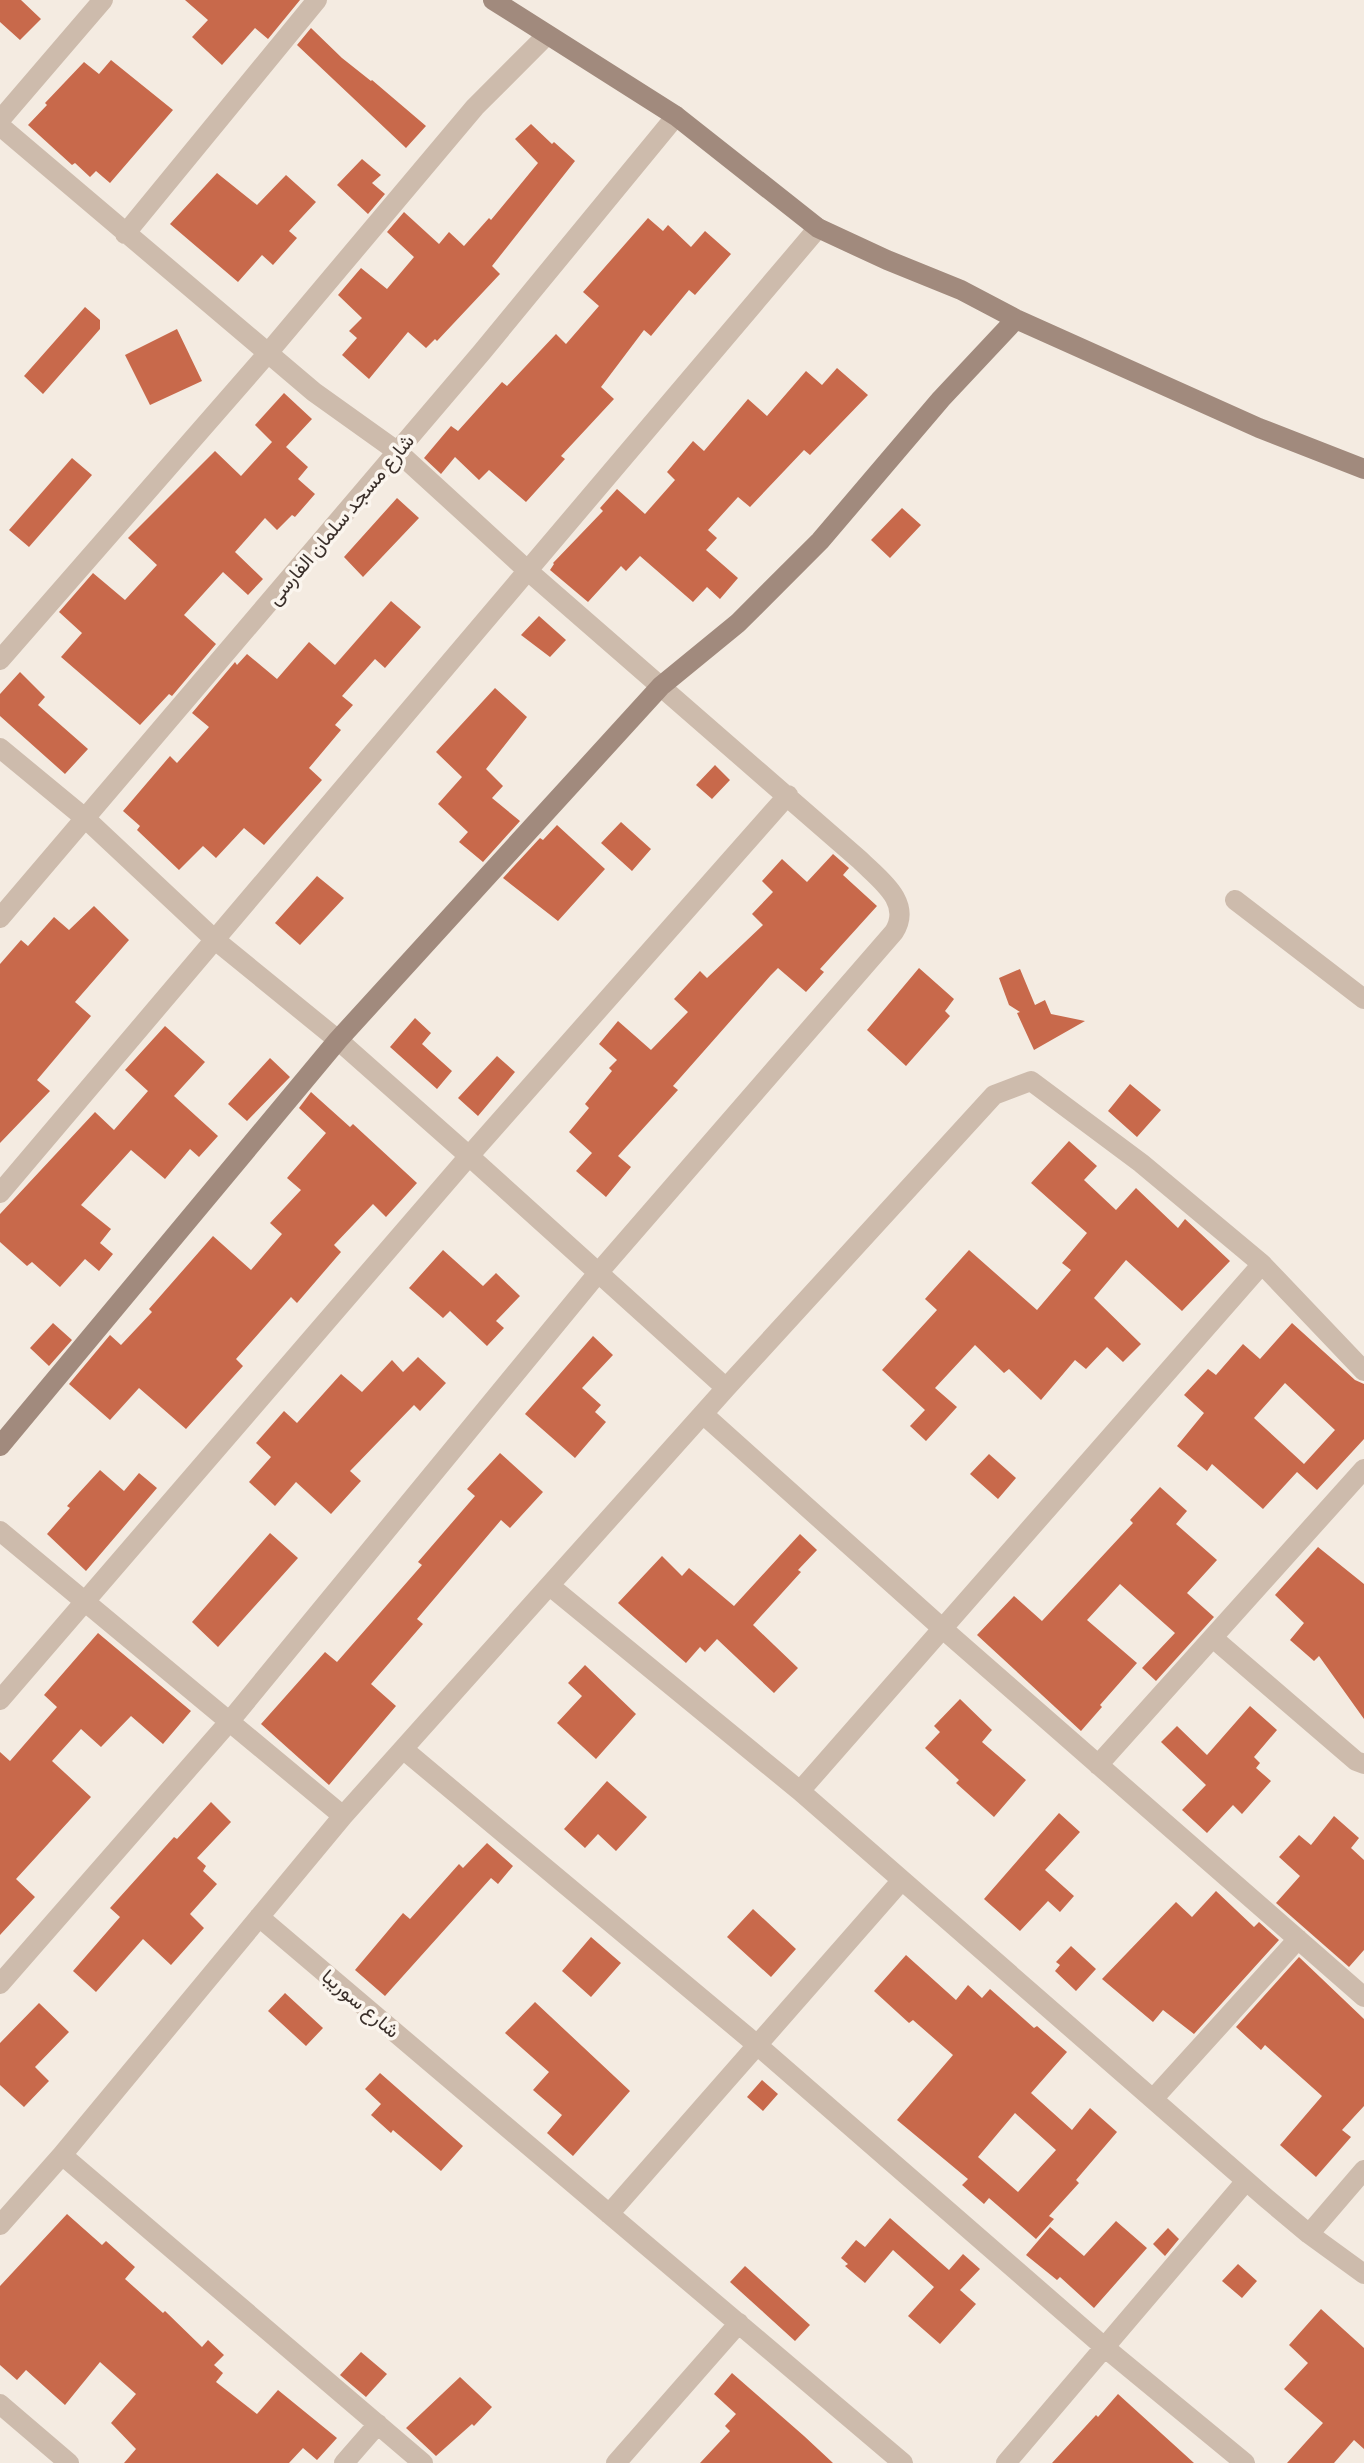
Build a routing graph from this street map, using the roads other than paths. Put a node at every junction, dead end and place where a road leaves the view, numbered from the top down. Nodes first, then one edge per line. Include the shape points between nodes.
1 (103, 0) edge
2 (317, 0) edge
3 (493, 0) edge
4 (546, 36) junction
5 (676, 116) junction
6 (0, 123) edge
7 (818, 228) junction
8 (125, 234) junction
9 (1016, 319) junction
10 (268, 353) junction
11 (398, 452) junction
12 (1364, 469) edge
13 (527, 570) junction
14 (0, 660) edge
15 (661, 686) junction
16 (0, 748) edge
17 (788, 795) junction
18 (86, 819) junction
19 (1235, 900) dead end
20 (0, 918) edge
21 (214, 939) junction
22 (1364, 999) edge
23 (338, 1040) junction
24 (469, 1156) junction
25 (0, 1193) edge
26 (1262, 1264) junction
27 (598, 1273) junction
28 (1364, 1371) edge
29 (726, 1388) junction
30 (703, 1414) junction
31 (0, 1446) edge
32 (1364, 1469) edge
33 (0, 1531) edge
34 (550, 1586) junction
35 (83, 1601) junction
36 (943, 1629) junction
37 (1213, 1638) junction
38 (0, 1700) edge
39 (229, 1722) junction
40 (403, 1749) junction
41 (1364, 1764) edge
42 (1098, 1765) junction
43 (800, 1791) junction
44 (343, 1816) junction
45 (902, 1880) junction
46 (259, 1917) junction
47 (1298, 1939) junction
48 (0, 1984) edge
49 (1364, 1997) edge
50 (756, 2044) junction
51 (1153, 2099) junction
52 (62, 2155) junction
53 (1364, 2170) edge
54 (1246, 2181) junction
55 (609, 2214) junction
56 (0, 2225) edge
57 (1309, 2234) junction
58 (1364, 2274) edge
59 (739, 2323) junction
60 (1103, 2346) junction
61 (0, 2404) edge
62 (378, 2424) junction
63 (69, 2463) edge
64 (344, 2463) edge
65 (423, 2463) edge
66 (616, 2463) edge
67 (903, 2463) edge
68 (1006, 2463) edge
69 (1245, 2463) edge

1 - 6 street
2 - 8 street
3 - 4 street
4 - 5 street
4 - 10 street via 475,107
5 - 7 street
5 - 11 street, شارع مسجد سلمان الفارسى
6 - 8 street
7 - 9 street
7 - 13 street
8 - 10 street
9 - 12 street
9 - 15 street via 820,541 738,623
10 - 11 street
10 - 14 street
11 - 13 street
11 - 18 street, شارع مسجد سلمان الفارسى
13 - 15 street
13 - 21 street
15 - 17 street
15 - 23 street
16 - 18 street
17 - 24 street
17 - 27 street via 896,897 900,923
18 - 20 street, شارع مسجد سلمان الفارسى
18 - 21 street
19 - 22 street
21 - 23 street
21 - 25 street
23 - 24 street
23 - 31 street
24 - 27 street
24 - 35 street
26 - 28 street
26 - 29 street via 1141,1163 1031,1081 994,1095
26 - 36 street
27 - 29 street
27 - 39 street
29 - 30 street
30 - 34 street
30 - 36 street
32 - 37 street
33 - 35 street
34 - 40 street
34 - 43 street
35 - 38 street
35 - 39 street
36 - 42 street
36 - 43 street
37 - 41 street
37 - 42 street
39 - 44 street
39 - 48 street
40 - 44 street
40 - 50 street
42 - 47 street
43 - 45 street
44 - 46 street
45 - 50 street
45 - 51 street
46 - 52 street
46 - 55 street, شارع سوريبا
47 - 49 street
47 - 51 street
50 - 55 street
50 - 60 street
51 - 54 street
52 - 56 street
52 - 62 street
53 - 57 street
54 - 57 street
54 - 60 street
55 - 59 street, شارع سوريبا
57 - 58 street
59 - 66 street
59 - 67 street, شارع سوريبا
60 - 68 street
60 - 69 street
61 - 63 street
62 - 64 street
62 - 65 street

